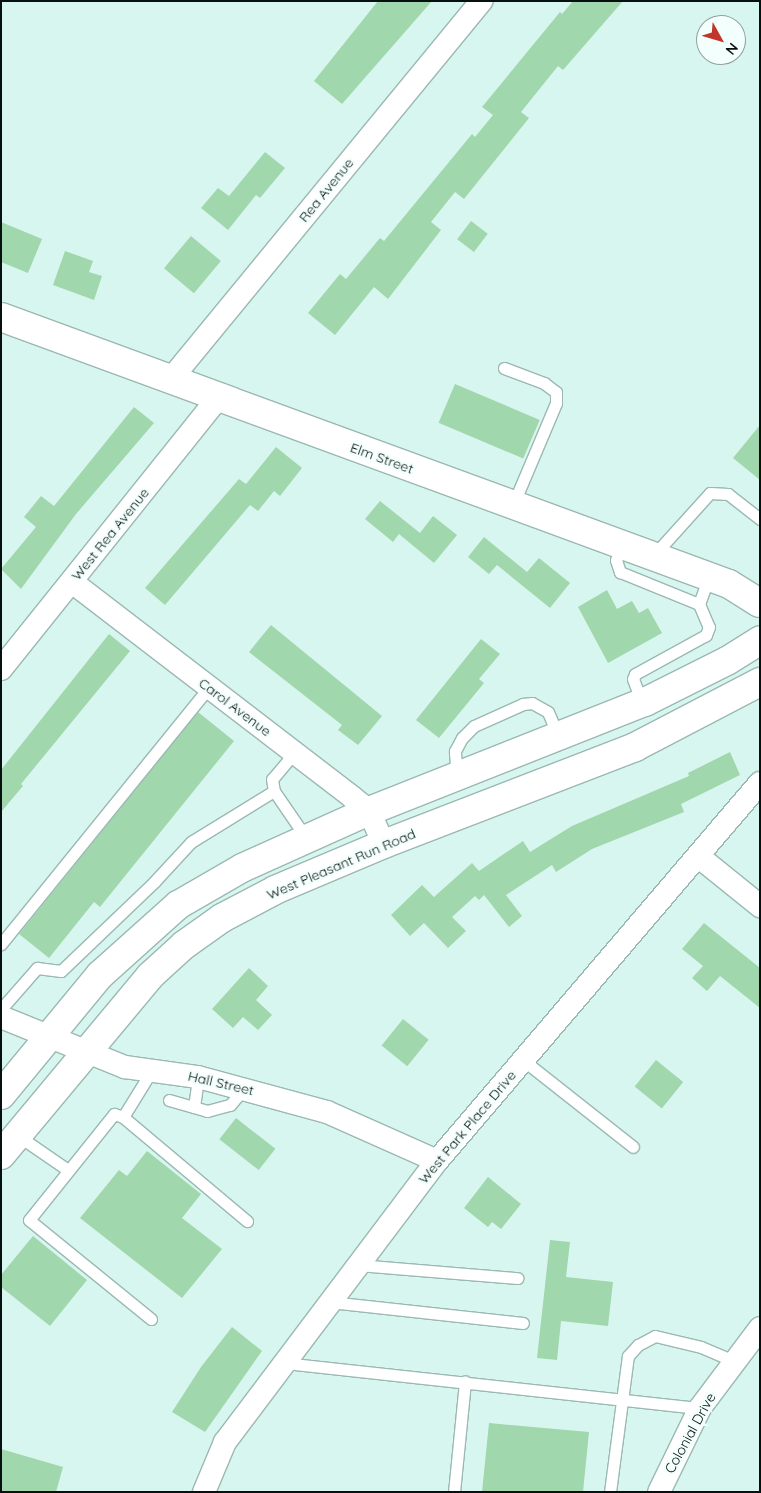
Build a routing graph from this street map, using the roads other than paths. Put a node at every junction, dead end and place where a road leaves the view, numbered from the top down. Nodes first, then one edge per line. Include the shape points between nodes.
1 (482, 1) edge
2 (1, 317) edge
3 (504, 368) dead end
4 (171, 379) junction
5 (218, 398) junction
6 (513, 505) junction
7 (760, 519) edge
8 (621, 545) junction
9 (652, 556) junction
10 (709, 577) junction
11 (72, 582) junction
12 (760, 603) edge
13 (699, 604) junction
14 (760, 640) edge
15 (1, 669) edge
16 (760, 682) edge
17 (209, 687) junction
18 (642, 703) junction
19 (558, 736) junction
20 (295, 752) junction
21 (457, 776) junction
22 (760, 783) edge
23 (274, 791) junction
24 (369, 811) junction
25 (307, 839) junction
26 (384, 844) junction
27 (698, 856) junction
28 (760, 906) edge
29 (1, 944) edge
30 (1, 1009) edge
31 (1, 1017) edge
32 (48, 1038) junction
33 (85, 1052) junction
34 (524, 1060) junction
35 (152, 1070) junction
36 (198, 1077) junction
37 (245, 1087) junction
38 (1, 1096) edge
39 (170, 1100) dead end
40 (194, 1107) junction
41 (123, 1116) junction
42 (9, 1145) edge
43 (632, 1147) dead end
44 (437, 1161) junction
45 (68, 1170) junction
46 (247, 1221) dead end
47 (358, 1265) junction
48 (517, 1278) dead end
49 (330, 1302) junction
50 (151, 1319) dead end
51 (523, 1323) dead end
52 (760, 1328) edge
53 (734, 1361) junction
54 (284, 1362) junction
55 (465, 1382) junction
56 (622, 1400) junction
57 (700, 1408) junction
58 (204, 1492) edge
59 (454, 1492) edge
60 (610, 1492) edge
61 (659, 1492) edge

1 - 4 street, Rea Avenue
2 - 4 main road, Elm Street
3 - 6 lane via 544,383 556,392 556,403
4 - 5 main road, Elm Street
5 - 6 main road, Elm Street
5 - 11 street, West Rea Avenue
6 - 8 main road, Elm Street
7 - 9 lane via 728,494 710,493
8 - 9 main road, Elm Street
8 - 13 lane via 616,560 620,572
9 - 10 main road, Elm Street
10 - 12 main road, Elm Street via 729,584
10 - 13 lane
11 - 15 street, West Rea Avenue
11 - 17 street, Carol Avenue
13 - 18 lane via 709,627 706,635 635,674 633,679
14 - 18 main road via 727,661
16 - 26 main road, West Pleasant Run Road via 635,747
17 - 20 street, Carol Avenue
17 - 29 lane
18 - 19 main road
19 - 21 main road
19 - 21 lane via 548,712 532,704 523,704 474,726 462,738 454,751
20 - 23 lane via 272,779
20 - 24 street, Carol Avenue
21 - 24 main road
22 - 27 street, West Park Place Drive
23 - 25 lane
23 - 30 lane via 191,842 61,971 37,968
24 - 25 main road
24 - 26 street, Carol Avenue
25 - 32 main road via 242,868 178,905 100,976
26 - 33 main road, West Pleasant Run Road via 275,890 222,918 184,945 150,976
27 - 28 street
27 - 34 street, West Park Place Drive
31 - 32 street, Hall Street
32 - 33 street, Hall Street
32 - 38 main road
33 - 35 street, Hall Street via 125,1067
33 - 42 main road, West Pleasant Run Road
34 - 43 lane
34 - 44 street, West Park Place Drive
35 - 36 street, Hall Street
35 - 41 lane
36 - 37 street, Hall Street
36 - 40 lane
37 - 40 lane via 230,1105 207,1111
37 - 44 street, Hall Street via 327,1112
39 - 40 lane
41 - 45 lane via 114,1114
41 - 46 lane
42 - 45 lane
44 - 47 street, West Park Place Drive
45 - 50 lane via 30,1220
47 - 48 lane
47 - 49 street, West Park Place Drive
49 - 51 lane
49 - 54 street, West Park Place Drive
52 - 53 street, Colonial Drive
53 - 56 lane via 701,1346 655,1336 638,1345 628,1356
53 - 57 street, Colonial Drive
54 - 55 lane
54 - 58 street, West Park Place Drive via 225,1442
55 - 56 lane
55 - 59 lane
56 - 57 lane
56 - 60 lane
57 - 61 street, Colonial Drive

